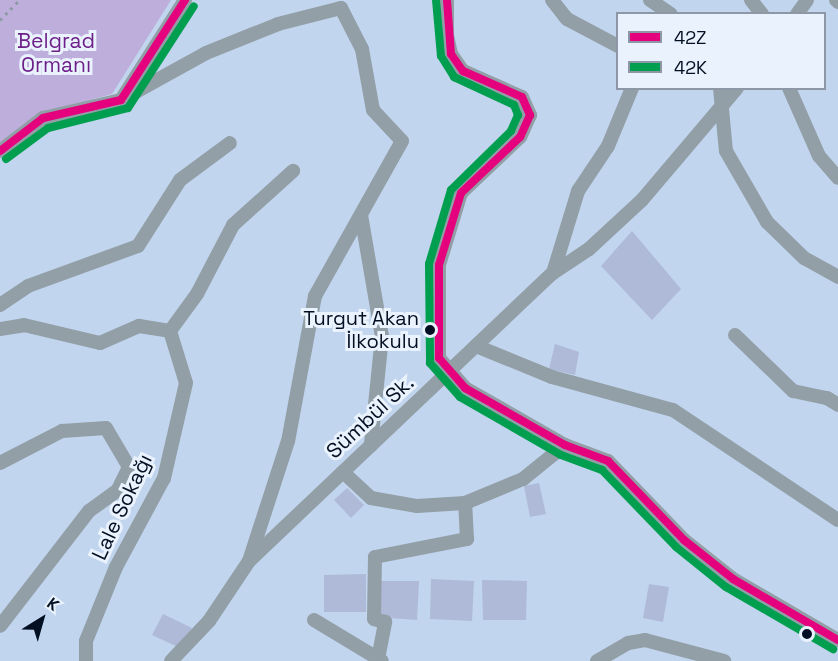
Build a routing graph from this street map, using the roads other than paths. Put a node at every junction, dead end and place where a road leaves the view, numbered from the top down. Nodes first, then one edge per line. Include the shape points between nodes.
1 (185, 0) edge
2 (447, 0) edge
3 (552, 0) edge
4 (650, 0) edge
5 (751, 0) edge
6 (668, 12) edge
7 (760, 12) edge
8 (616, 45) edge
9 (631, 90) edge
10 (720, 90) edge
11 (735, 90) edge
12 (790, 90) edge
13 (120, 100) junction
14 (724, 105) junction
15 (230, 143) dead end
16 (0, 151) edge
17 (293, 171) dead end
18 (838, 178) edge
19 (361, 215) junction
20 (553, 273) junction
21 (838, 278) edge
22 (0, 305) edge
23 (0, 329) edge
24 (170, 331) junction
25 (735, 334) dead end
26 (476, 346) junction
27 (450, 370) junction
28 (838, 405) edge
29 (371, 445) junction
30 (565, 446) junction
31 (0, 463) edge
32 (343, 472) junction
33 (465, 503) junction
34 (838, 520) edge
35 (249, 561) junction
36 (314, 620) dead end
37 (0, 626) edge
38 (838, 640) edge
39 (380, 660) edge
40 (86, 661) edge
41 (171, 661) edge
42 (597, 661) edge
43 (724, 661) edge

1 - 13 street
2 - 27 street via 451,54 463,70 522,97 530,115 520,137 461,193 439,265 439,358
3 - 8 street via 567,19
4 - 6 street
5 - 7 street
9 - 20 street via 608,146 578,191
10 - 14 street
11 - 14 street, Sümbül Sk.
12 - 18 street via 819,156
13 - 16 street via 43,118
13 - 19 street via 206,53 278,24 340,8 362,49 373,110 402,141
14 - 20 street, Sümbül Sk. via 642,201 589,249
14 - 21 street via 726,151 767,222 804,258
15 - 22 street via 180,180 138,246 28,286
17 - 24 street via 233,225 197,294
19 - 29 street via 382,336
19 - 35 street via 315,296 288,441
20 - 26 street, Sümbül Sk.
23 - 24 street via 24,325 100,343 139,326
24 - 40 street, Lale Sokağı via 186,383 164,477 116,567 86,641
25 - 28 street via 793,391 827,398
26 - 27 street, Sümbül Sk.
26 - 34 street via 552,377 673,410
27 - 29 street, Sümbül Sk.
27 - 30 street via 465,388
29 - 32 street, Sümbül Sk.
30 - 33 street via 523,480
30 - 38 street via 608,461 684,540 733,579
31 - 37 street via 62,431 106,428 129,467 118,490 89,511 55,550
32 - 33 street via 371,498 417,506
32 - 35 street, Sümbül Sk.
33 - 39 street via 467,539 375,557 374,619 385,622
35 - 41 street, Sümbül Sk. via 209,621
36 - 39 street
42 - 43 street via 628,643 645,640

